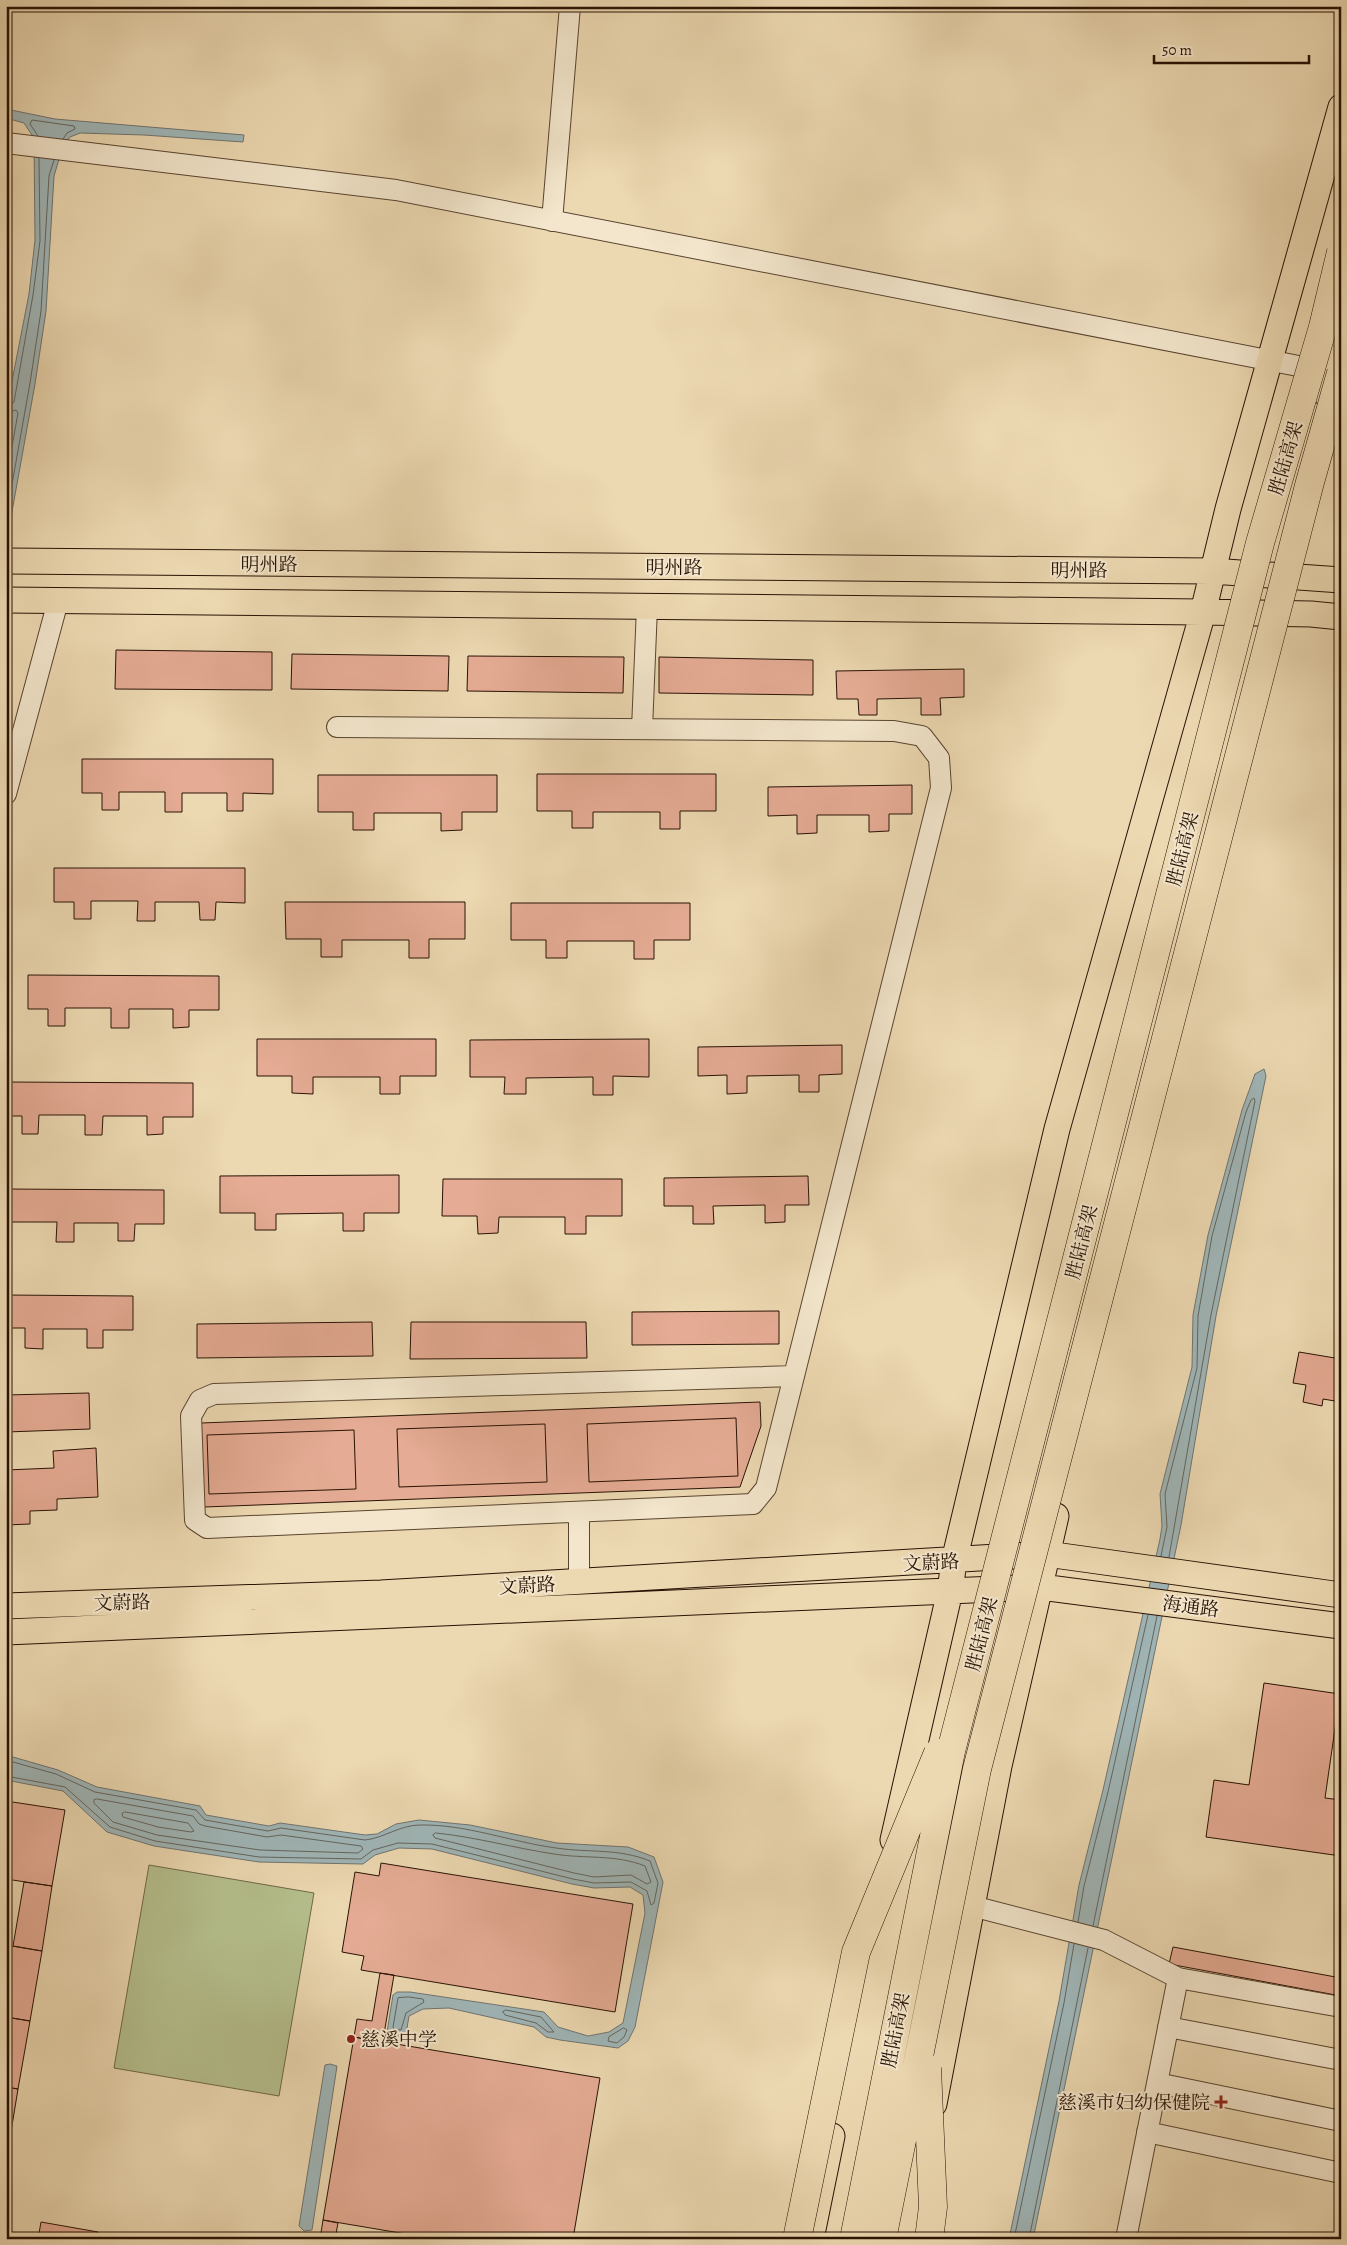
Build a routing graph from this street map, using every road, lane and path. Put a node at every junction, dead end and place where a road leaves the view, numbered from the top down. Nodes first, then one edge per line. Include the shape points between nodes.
1 (570, 6) edge
2 (1341, 107) edge
3 (6, 143) edge
4 (552, 221) junction
5 (1341, 252) edge
6 (1341, 338) edge
7 (1270, 361) junction
8 (1338, 373) edge
9 (11, 562) edge
10 (1212, 571) junction
11 (1341, 580) edge
12 (8, 600) edge
13 (58, 601) junction
14 (647, 607) junction
15 (1203, 612) junction
16 (1341, 618) edge
17 (337, 727) dead end
18 (642, 729) junction
19 (6, 794) edge
20 (794, 1376) junction
21 (579, 1512) junction
22 (1047, 1554) junction
23 (954, 1561) junction
24 (579, 1582) junction
25 (1041, 1587) junction
26 (950, 1591) junction
27 (1341, 1595) edge
28 (6, 1606) edge
29 (1341, 1626) edge
30 (6, 1632) edge
31 (971, 1676) junction
32 (972, 1906) junction
33 (1178, 1978) junction
34 (1341, 2007) edge
35 (925, 2026) junction
36 (1168, 2027) junction
37 (1341, 2060) edge
38 (1157, 2083) junction
39 (1341, 2121) edge
40 (1147, 2132) junction
41 (1341, 2174) edge
42 (797, 2239) edge
43 (811, 2239) edge
44 (854, 2239) edge
45 (882, 2239) edge
46 (908, 2239) edge
47 (928, 2239) edge
48 (1126, 2239) edge

1 - 4 street
2 - 7 main road
3 - 4 street via 396,190
4 - 7 street
5 - 31 highway, 胜陆高架, bridge via 1323,327 1260,543
6 - 8 main road
7 - 8 street
7 - 10 main road
8 - 22 main road via 1276,569
8 - 35 highway, 胜陆高架, bridge via 977,1769
9 - 10 main road, 明州路
10 - 11 main road, 明州路
10 - 15 main road
12 - 13 main road, 明州路
13 - 14 main road, 明州路
13 - 19 street
14 - 15 main road, 明州路
14 - 18 street
15 - 16 main road, 明州路 via 1311,614
15 - 23 main road via 1057,1129
17 - 18 street
18 - 20 street via 894,731 922,736 939,758 941,788
20 - 21 street via 766,1488 753,1504
20 - 21 street via 214,1394 200,1400 191,1416 195,1520 207,1528
21 - 24 street
22 - 23 main road, 文蔚路
22 - 25 main road
22 - 27 main road, 海通路
23 - 24 main road, 文蔚路
23 - 26 main road
24 - 28 main road, 文蔚路 via 381,1593
25 - 26 main road, 文蔚路
25 - 29 main road, 海通路
25 - 32 main road via 999,1766
26 - 30 main road, 文蔚路
26 - 43 main road via 876,1916
31 - 42 highway, bridge via 856,1952
31 - 44 highway, 胜陆高架, bridge via 951,1751
32 - 33 street via 1104,1940
32 - 46 main road
33 - 34 street
33 - 36 street
35 - 45 highway, 胜陆高架, bridge
35 - 47 highway, bridge via 933,2207
36 - 37 street
36 - 38 street
38 - 39 street
38 - 40 street
40 - 41 street
40 - 48 street

